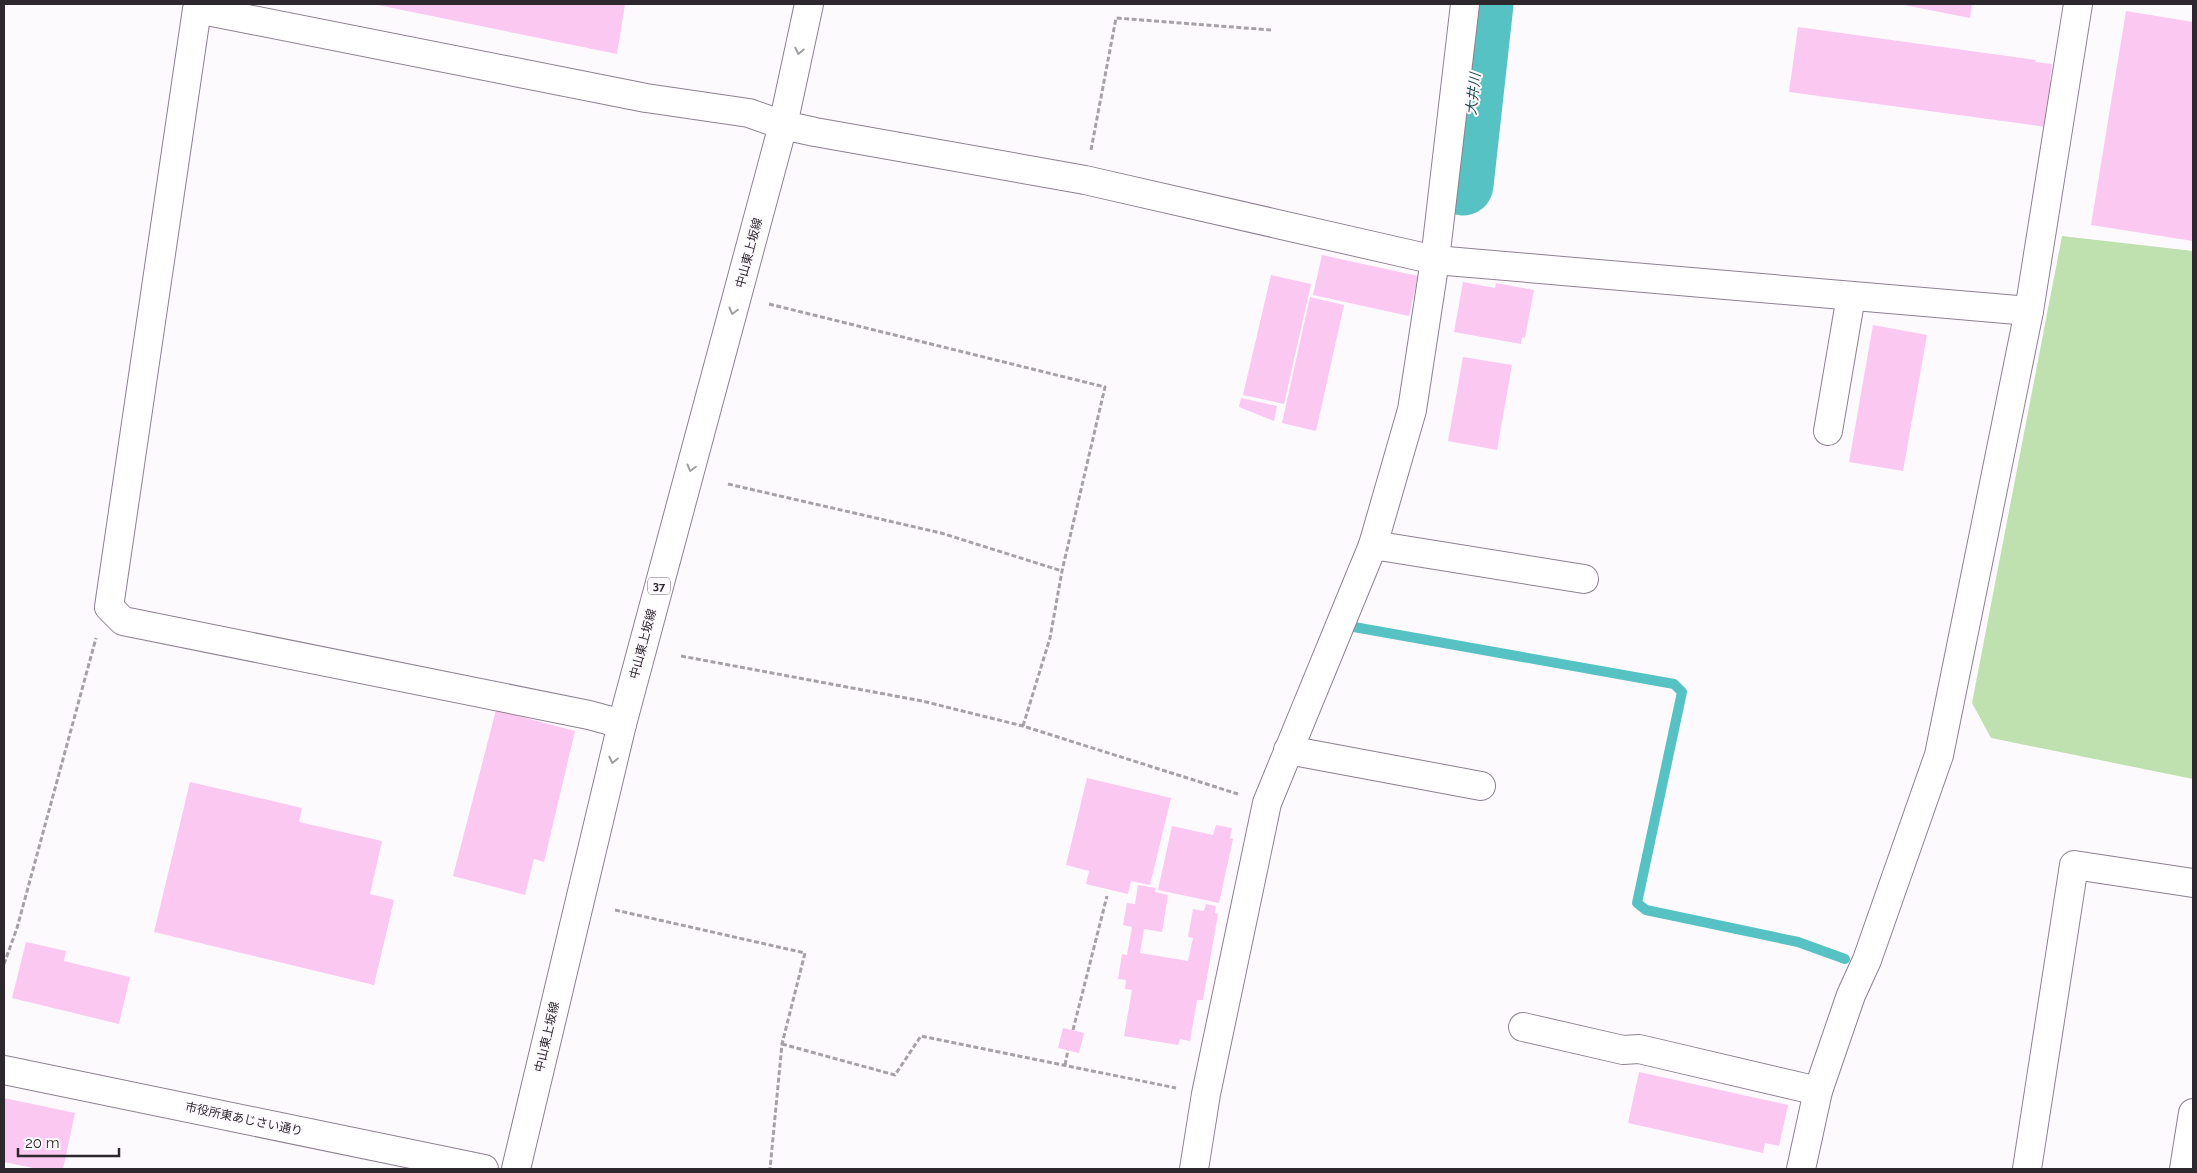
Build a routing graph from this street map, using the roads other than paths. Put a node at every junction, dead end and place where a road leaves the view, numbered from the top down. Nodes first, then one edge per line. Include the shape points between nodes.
1 (808, 4) edge
2 (1465, 4) edge
3 (2078, 4) edge
4 (783, 125) junction
5 (1435, 260) junction
6 (1851, 296) junction
7 (2029, 311) junction
8 (1828, 431) dead end
9 (1372, 545) junction
10 (1584, 580) dead end
11 (622, 724) junction
12 (1288, 750) junction
13 (1481, 786) dead end
14 (2193, 883) edge
15 (1523, 1027) dead end
16 (4, 1070) edge
17 (1818, 1091) junction
18 (2193, 1113) edge
19 (484, 1169) edge
20 (516, 1169) edge
21 (1194, 1169) edge
22 (1801, 1169) edge
23 (2027, 1169) edge
24 (2184, 1169) edge

1 -> 4 street, 中山東上坂線 / 37
2 - 5 street
3 - 7 street
4 - 5 street via 1085,180
4 -> 11 street, 中山東上坂線 / 37
4 - 11 street via 749,114 646,98 198,10 109,607 123,621
5 - 6 street
5 - 9 street via 1412,410
6 - 7 street
6 - 8 street
7 - 17 street via 1939,755
9 - 10 street
9 - 12 street
11 -> 20 street, 中山東上坂線 / 37
12 - 13 street
12 - 21 street via 1267,803 1206,1094
14 - 23 street via 2074,865
15 - 17 street via 1623,1050 1639,1049
16 - 19 street, 市役所東あじさい通り
17 - 22 street
18 - 24 street

